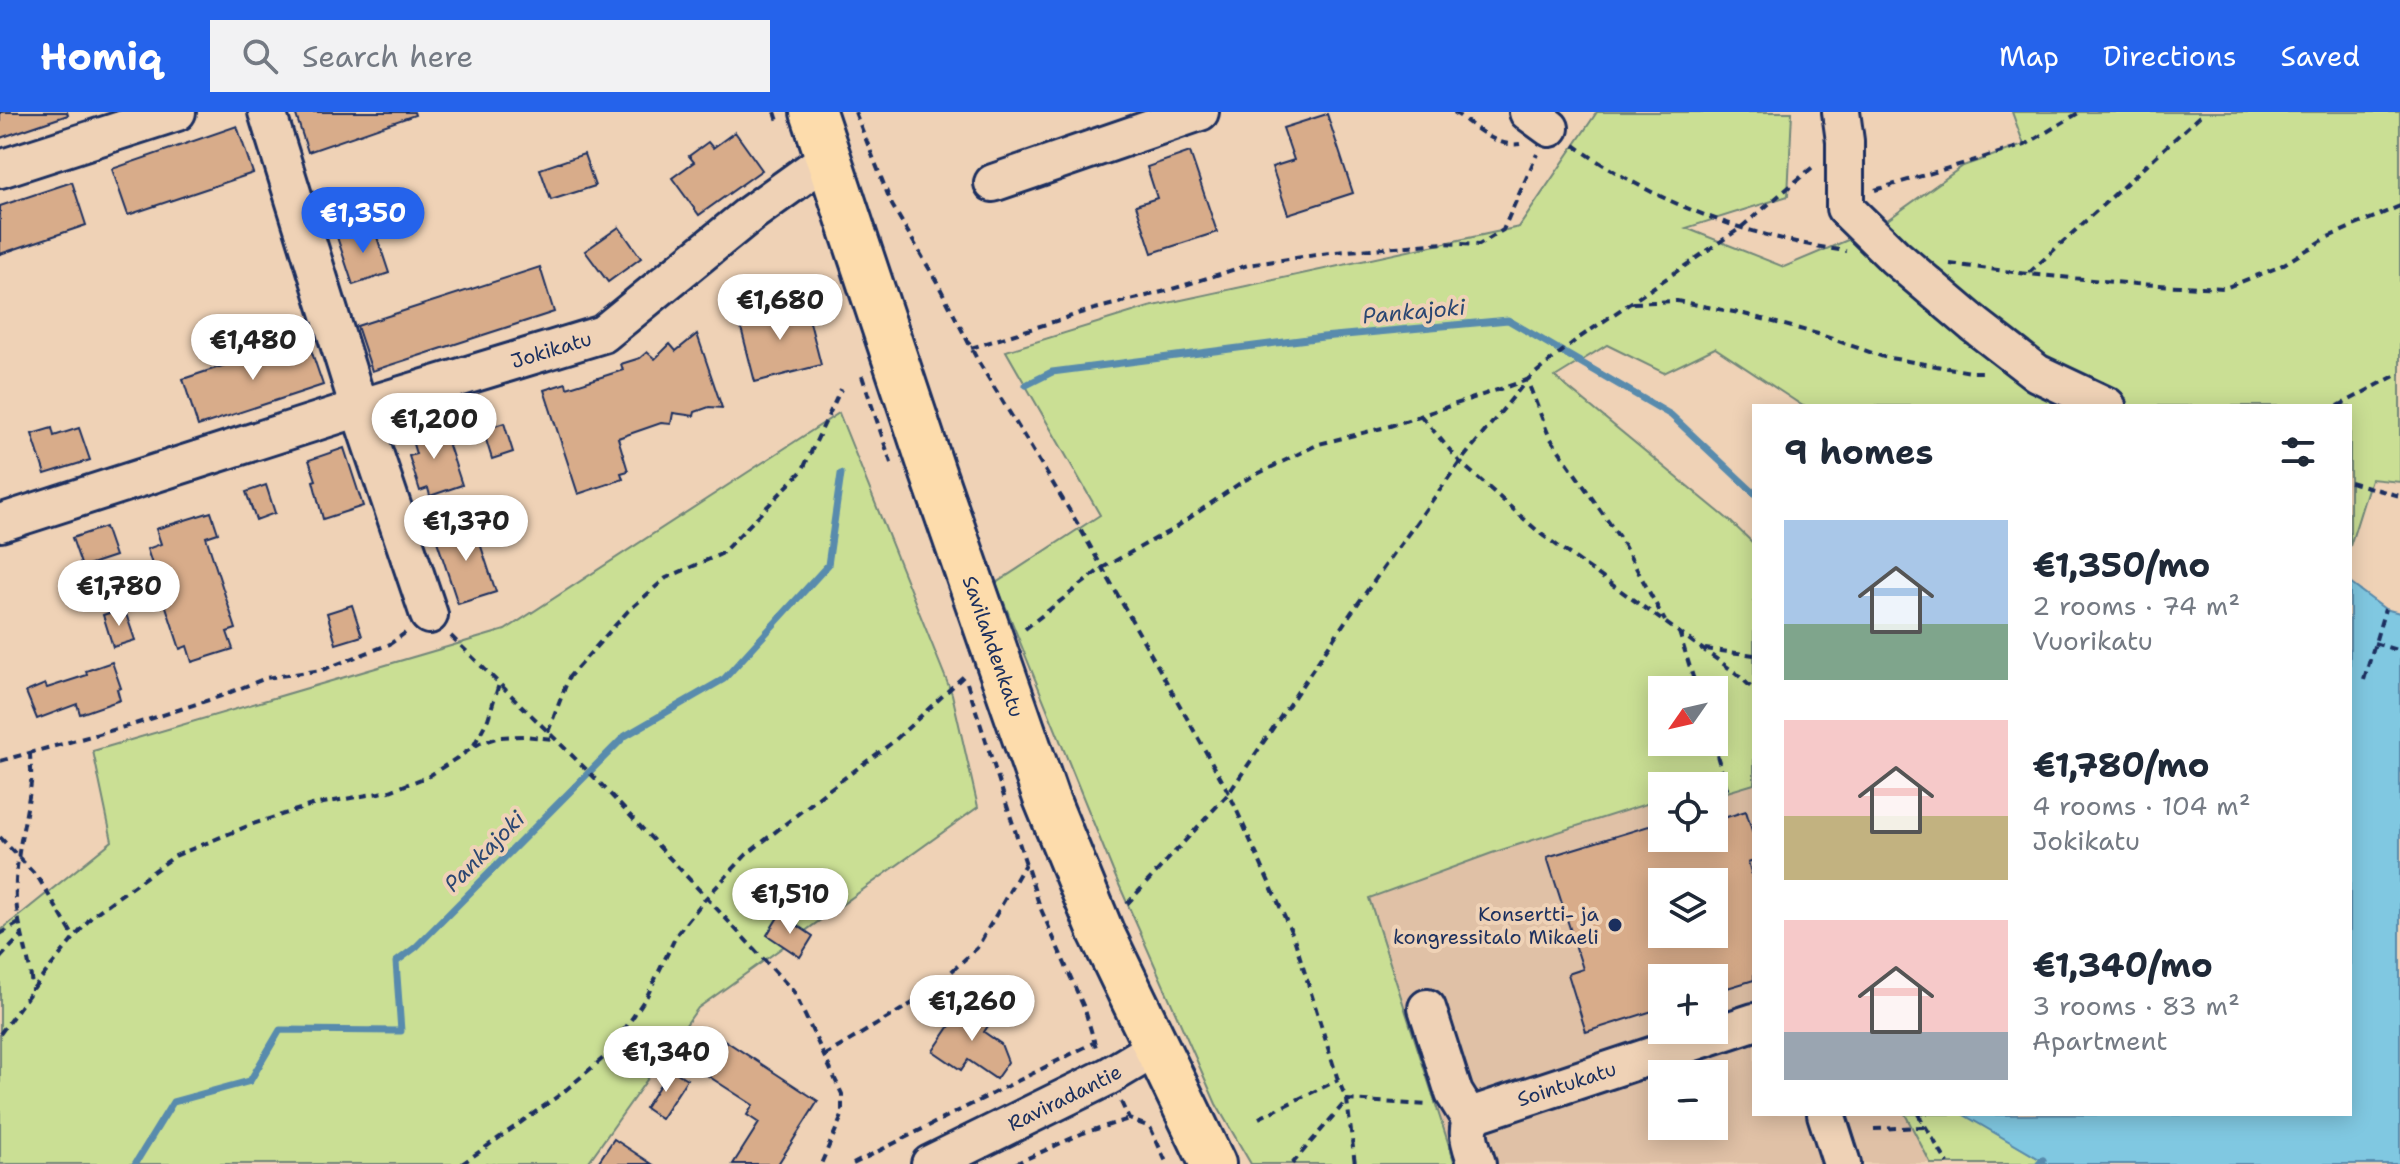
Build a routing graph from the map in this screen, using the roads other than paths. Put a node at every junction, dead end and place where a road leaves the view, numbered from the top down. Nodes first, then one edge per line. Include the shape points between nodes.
1 (177, 112) edge
2 (267, 112) edge
3 (813, 112) edge
4 (1200, 112) edge
5 (1841, 112) edge
6 (828, 158) junction
7 (0, 169) edge
8 (993, 183) dead end
9 (2103, 404) edge
10 (359, 408) junction
11 (0, 523) edge
12 (429, 615) road end
13 (1427, 1008) dead end
14 (1752, 1023) edge
15 (1156, 1048) junction
16 (1827, 1116) edge
17 (1470, 1119) junction
18 (930, 1164) edge
19 (1213, 1164) edge
20 (1477, 1164) edge
21 (1842, 1164) edge

1 - 7 street
2 - 10 street
3 - 6 main road, Savilahdenkatu
4 - 8 street
5 - 9 street via 1846,203 1895,257 1975,325 2037,373
6 - 10 street, Jokikatu via 603,334
6 - 15 main road, Savilahdenkatu via 889,399 913,471 995,653 1101,932
10 - 11 street, Jokikatu
10 - 12 street
13 - 17 street via 1454,1093
14 - 17 street, Sointukatu
15 - 18 street, Raviradantie
15 - 19 main road, Savilahdenkatu
16 - 21 street
17 - 20 street

